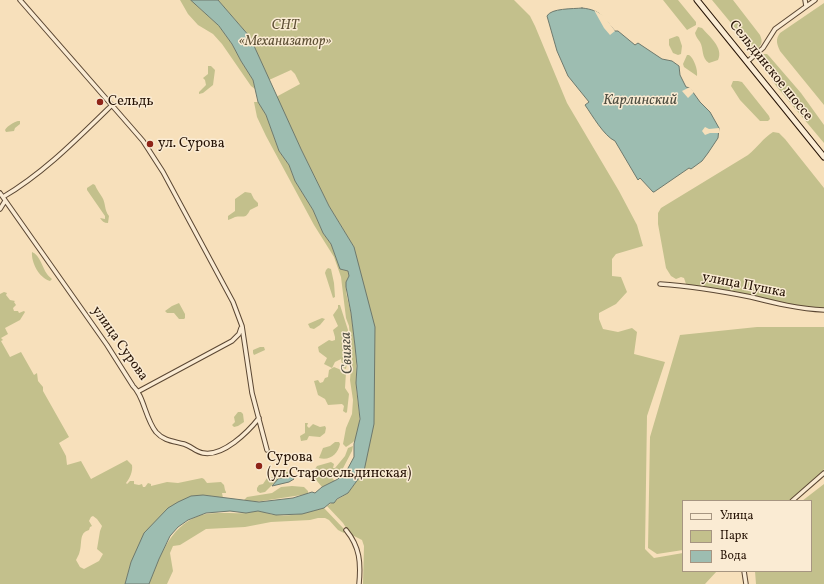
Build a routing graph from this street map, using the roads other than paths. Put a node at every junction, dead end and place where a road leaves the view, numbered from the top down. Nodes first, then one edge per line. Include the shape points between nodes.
1 (20, 0) edge
2 (697, 0) edge
3 (805, 0) edge
4 (815, 0) edge
5 (806, 6) junction
6 (748, 62) junction
7 (112, 106) junction
8 (824, 157) edge
9 (1, 195) edge
10 (5, 201) junction
11 (0, 210) edge
12 (660, 284) dead end
13 (824, 310) edge
14 (242, 326) junction
15 (139, 391) junction
16 (259, 418) junction
17 (267, 450) dead end
18 (824, 473) edge
19 (793, 500) edge
20 (346, 530) dead end
21 (744, 572) edge
22 (359, 584) edge
23 (746, 584) edge

1 - 7 street
2 - 6 main road, Сельдинское шоссе
3 - 5 street
4 - 5 street
5 - 6 street via 775,29 763,48
6 - 8 main road, Сельдинское шоссе
7 - 9 street via 39,173 16,189
7 - 14 street via 143,141 163,172 233,302
9 - 10 street, улица Сурова
10 - 11 street
10 - 15 street, улица Сурова via 133,386
12 - 13 street, улица Пушка via 694,287 776,304
14 - 15 street via 232,341
14 - 16 street via 252,393
15 - 16 street, улица Сурова via 147,415 159,436 202,453 221,450 249,431
16 - 17 street
18 - 19 street
20 - 22 street via 358,550
21 - 23 street

